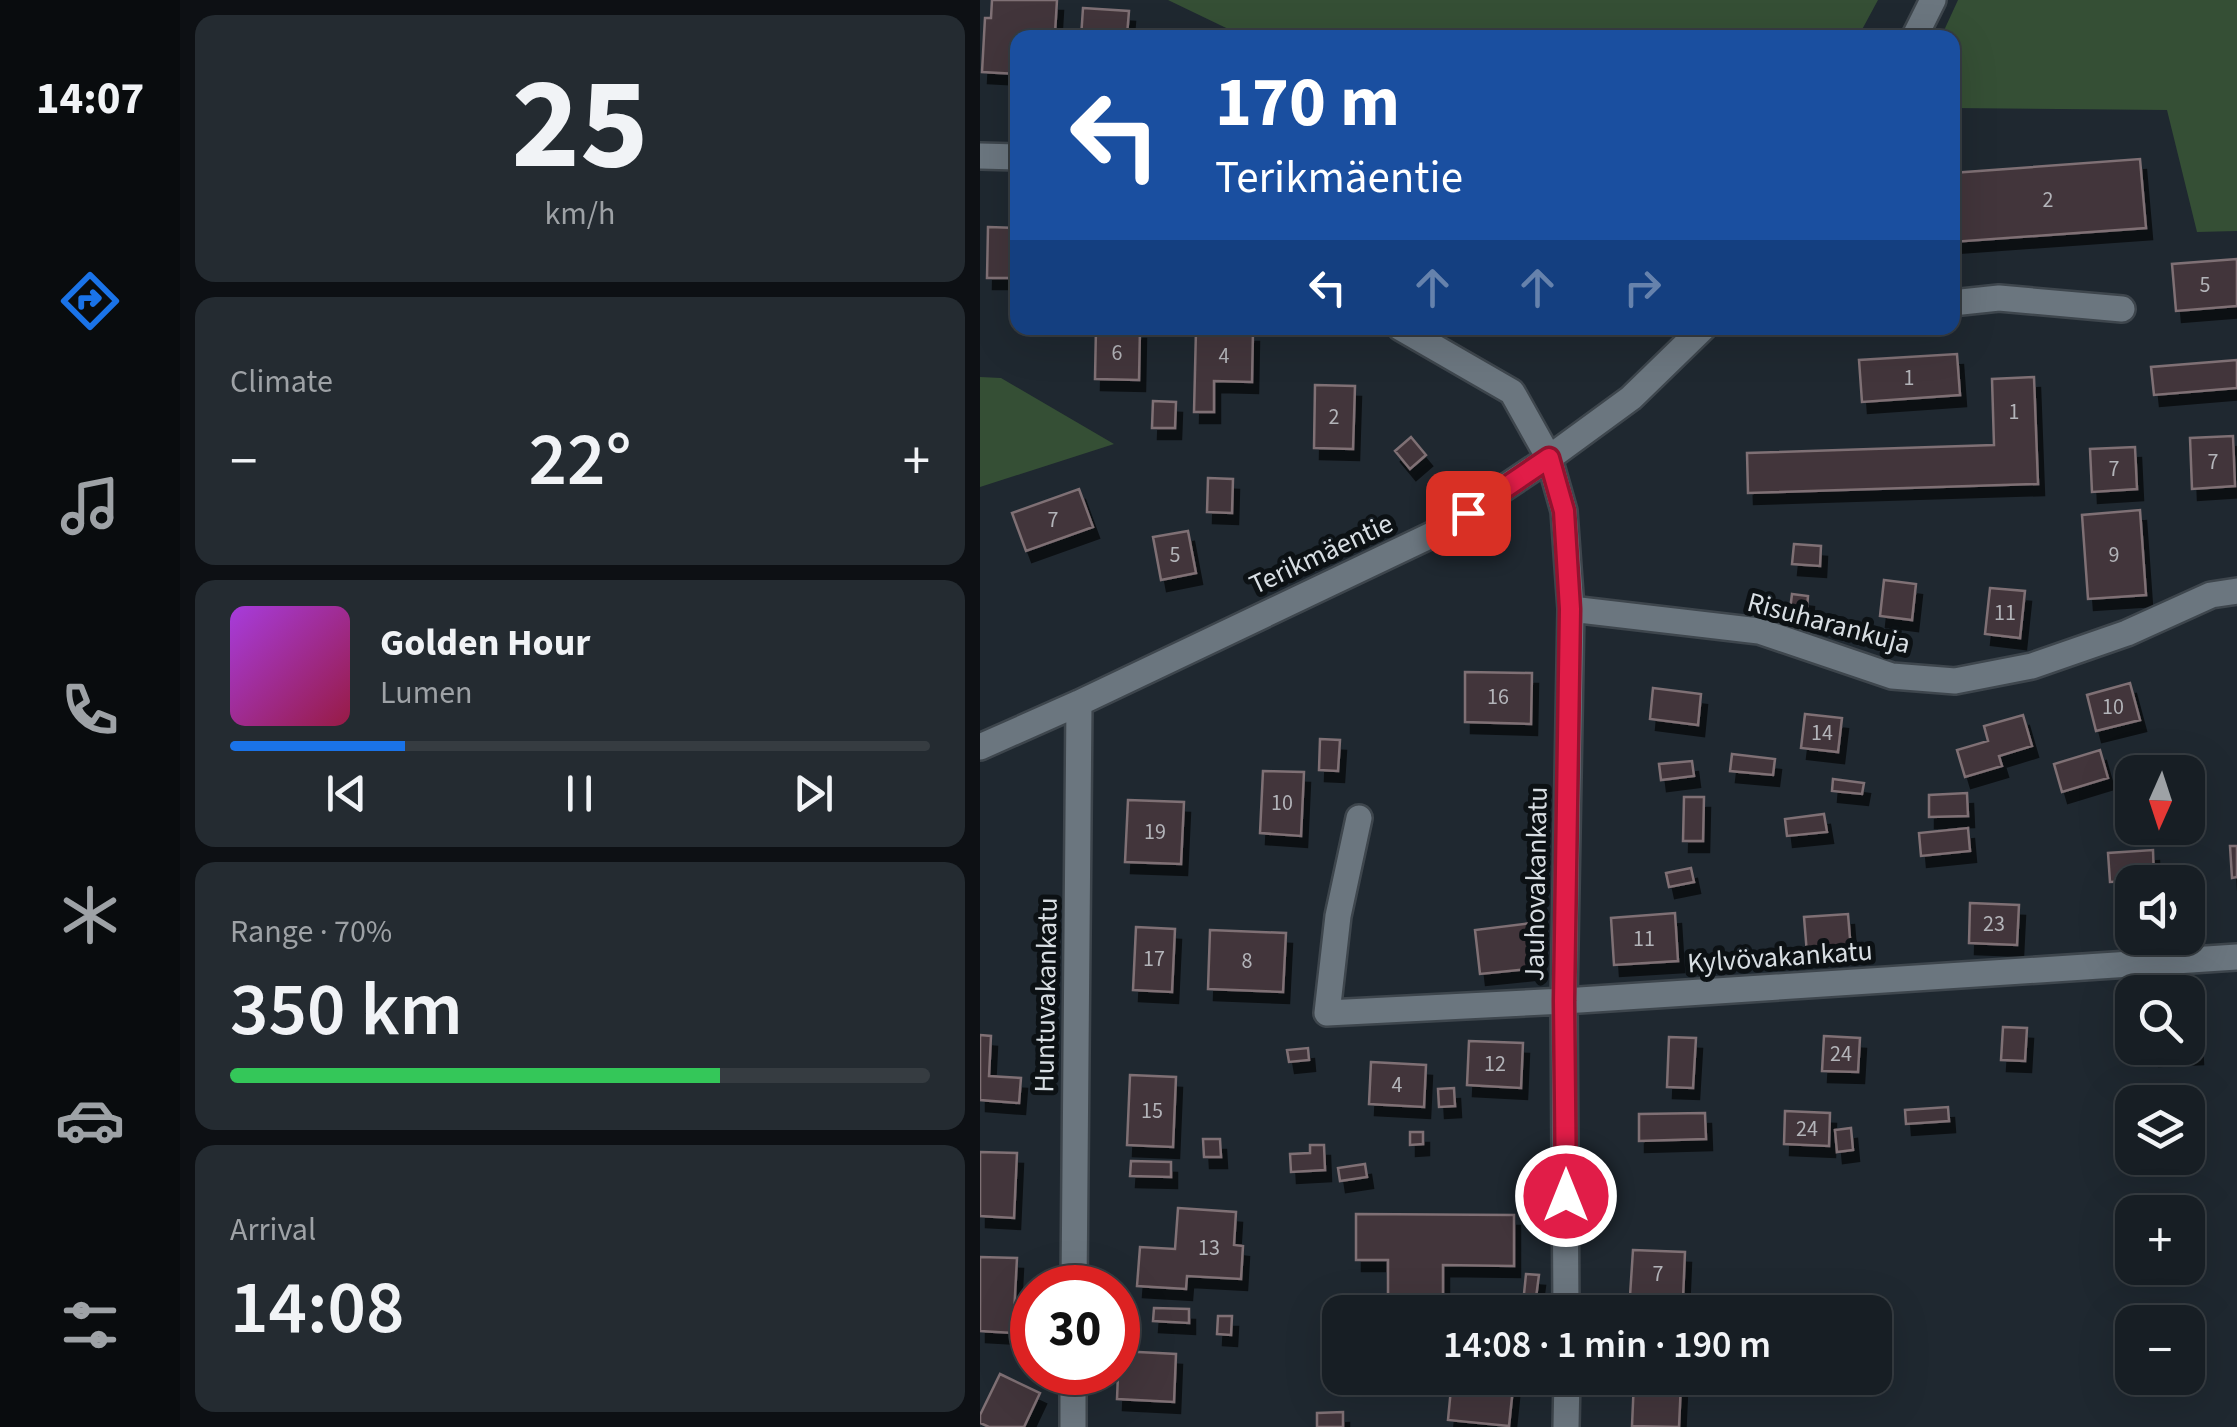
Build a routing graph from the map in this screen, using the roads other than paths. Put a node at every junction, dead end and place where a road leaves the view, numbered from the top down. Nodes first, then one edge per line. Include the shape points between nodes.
1 (1933, 0) edge
2 (1918, 30) edge
3 (980, 156) edge
4 (1010, 156) edge
5 (1960, 302) edge
6 (2122, 309) dead end
7 (1413, 335) edge
8 (1696, 335) edge
9 (1549, 458) junction
10 (2237, 591) edge
11 (1570, 609) junction
12 (1079, 703) junction
13 (980, 747) edge
14 (1359, 818) dead end
15 (2237, 956) edge
16 (1564, 1001) junction
17 (1074, 1265) edge
18 (1566, 1295) edge
19 (1074, 1395) edge
20 (1566, 1395) edge
21 (1073, 1427) edge
22 (1566, 1427) edge

1 - 2 street
3 - 4 street
5 - 6 street via 1998,298
7 - 9 street, Jauhovakankatu via 1512,392
8 - 9 street, Terikmäentie via 1631,398
9 - 11 street, Jauhovakankatu via 1564,511
9 - 12 street, Terikmäentie via 1440,531
10 - 11 street, Risuharankuja via 2211,595 2032,666 1955,681 1892,676 1759,630
11 - 16 street, Jauhovakankatu
12 - 13 street, Terikmäentie
12 - 17 street, Huntuvakankatu
14 - 16 street, Kylvövakankatu via 1327,1013
15 - 16 street, Kylvövakankatu
16 - 18 street, Jauhovakankatu
19 - 21 street
20 - 22 street

